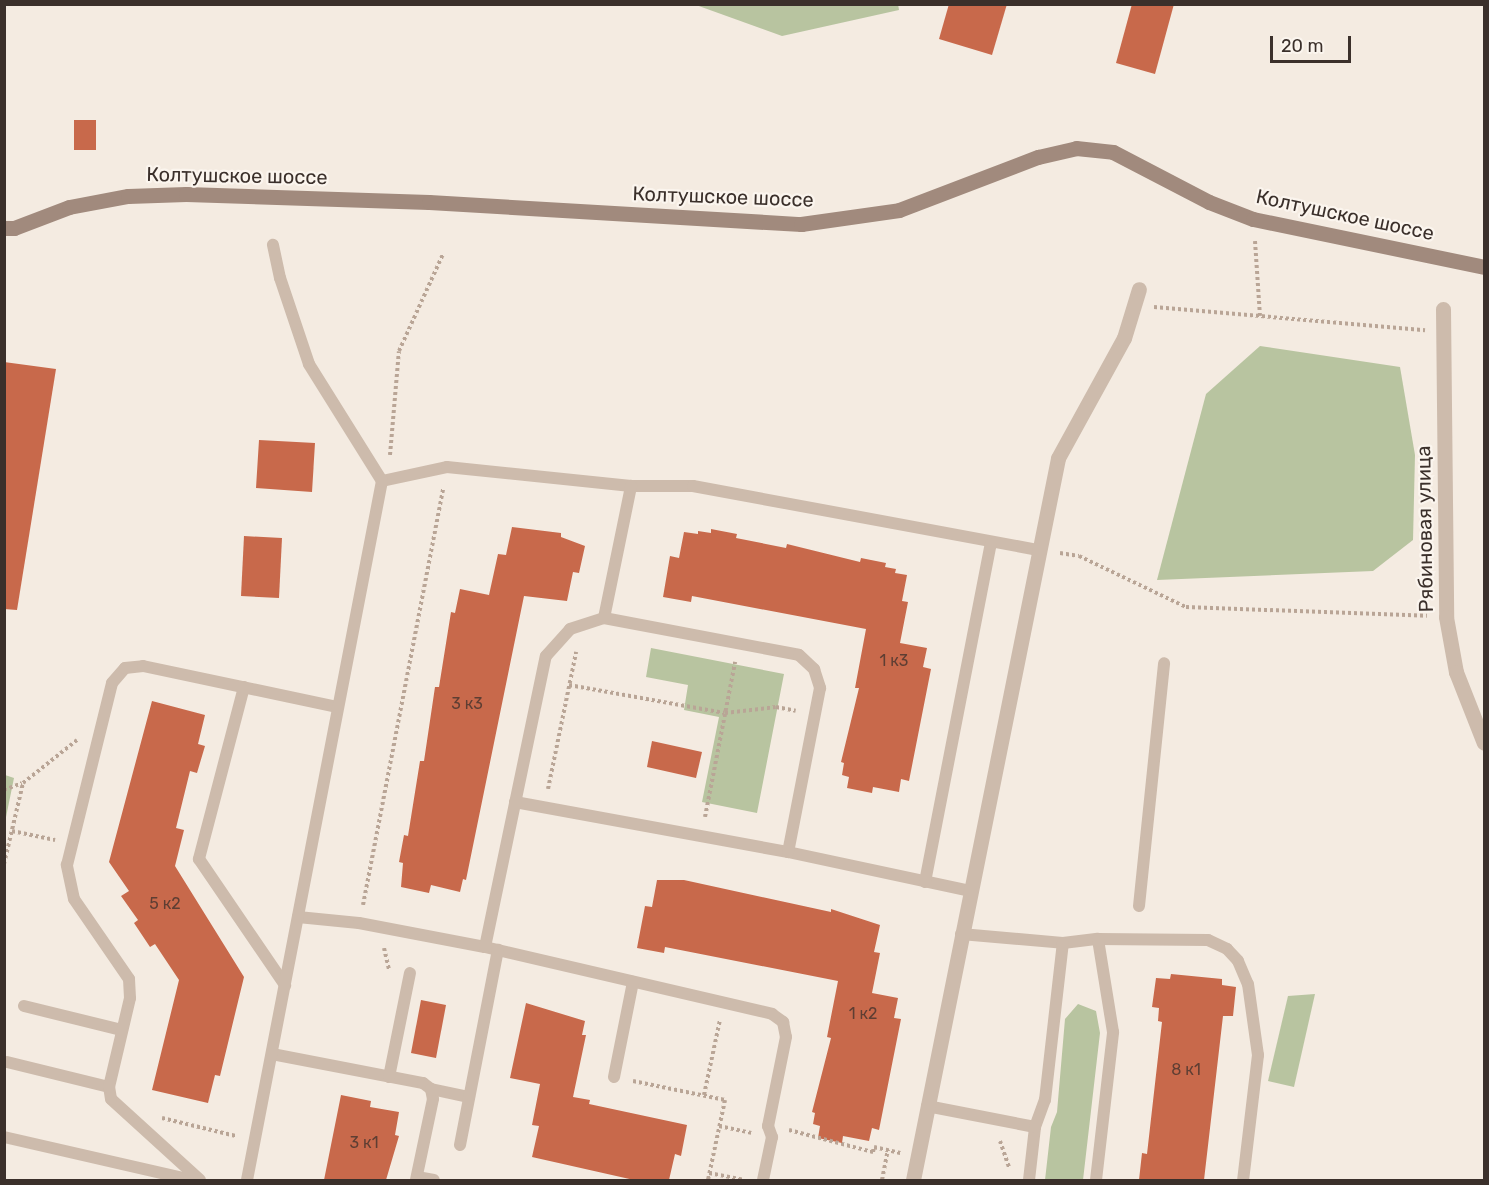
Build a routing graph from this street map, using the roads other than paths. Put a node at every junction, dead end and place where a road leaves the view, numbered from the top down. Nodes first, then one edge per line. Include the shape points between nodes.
1 (4, 228) edge
2 (273, 244) dead end
3 (1485, 267) edge
4 (1139, 289) dead end
5 (1443, 309) dead end
6 (382, 481) junction
7 (631, 486) junction
8 (991, 544) junction
9 (1037, 550) junction
10 (604, 618) junction
11 (1164, 663) dead end
12 (244, 687) junction
13 (338, 707) junction
14 (1485, 742) edge
15 (515, 802) junction
16 (788, 852) junction
17 (925, 882) junction
18 (970, 891) junction
19 (1139, 906) dead end
20 (298, 917) junction
21 (961, 934) junction
22 (1098, 939) junction
23 (1063, 943) junction
24 (491, 949) junction
25 (410, 972) dead end
26 (633, 982) junction
27 (285, 985) junction
28 (24, 1006) dead end
29 (123, 1030) junction
30 (272, 1054) junction
31 (7, 1062) dead end
32 (389, 1077) junction
33 (614, 1077) road end
34 (109, 1087) junction
35 (430, 1089) junction
36 (469, 1097) junction
37 (927, 1106) junction
38 (1035, 1127) junction
39 (4, 1137) edge
40 (460, 1145) dead end
41 (416, 1179) edge
42 (915, 1179) edge
43 (191, 1180) edge
44 (200, 1180) edge
45 (247, 1180) edge
46 (434, 1180) edge
47 (763, 1180) edge
48 (1029, 1180) edge
49 (1096, 1180) edge
50 (1243, 1180) edge

1 - 3 main road, Колтушское шоссе via 14,228 69,207 128,196 186,194 429,202 801,224 899,210 1029,160 1076,148 1113,152 1209,202 1253,219
2 - 6 lane via 280,278 309,364
4 - 9 street via 1124,338 1058,458
5 - 14 street, Рябиновая улица via 1446,617 1456,672
6 - 7 lane via 447,467
6 - 13 lane
7 - 8 lane via 693,486
7 - 10 lane
8 - 9 lane
8 - 17 lane
9 - 18 street
10 - 15 lane via 570,629 546,656
10 - 16 lane via 799,655 814,669 820,688
11 - 19 lane
12 - 13 lane
12 - 27 lane via 199,859
12 - 29 lane via 143,666 124,668 112,683 67,865 74,899 129,979 130,998
13 - 20 lane
15 - 16 lane
15 - 24 lane
16 - 17 lane
17 - 18 lane
18 - 21 street
20 - 24 lane via 359,923
20 - 27 lane
21 - 23 lane
21 - 37 street
22 - 23 lane
22 - 49 lane via 1113,1032
22 - 50 lane via 1208,940 1227,948 1238,961 1248,984 1258,1055
23 - 38 lane via 1045,1100
24 - 26 lane
24 - 36 lane
25 - 32 lane
26 - 33 lane
26 - 47 lane via 772,1014 783,1022 786,1037 768,1126 772,1137
27 - 30 lane
28 - 29 lane
29 - 34 lane
30 - 32 lane
30 - 45 lane
31 - 34 lane
32 - 35 lane via 423,1083
34 - 44 lane via 111,1099
35 - 36 lane
35 - 41 lane via 433,1099
36 - 40 lane
37 - 38 lane
37 - 42 street
38 - 48 lane
39 - 43 lane
41 - 46 lane

